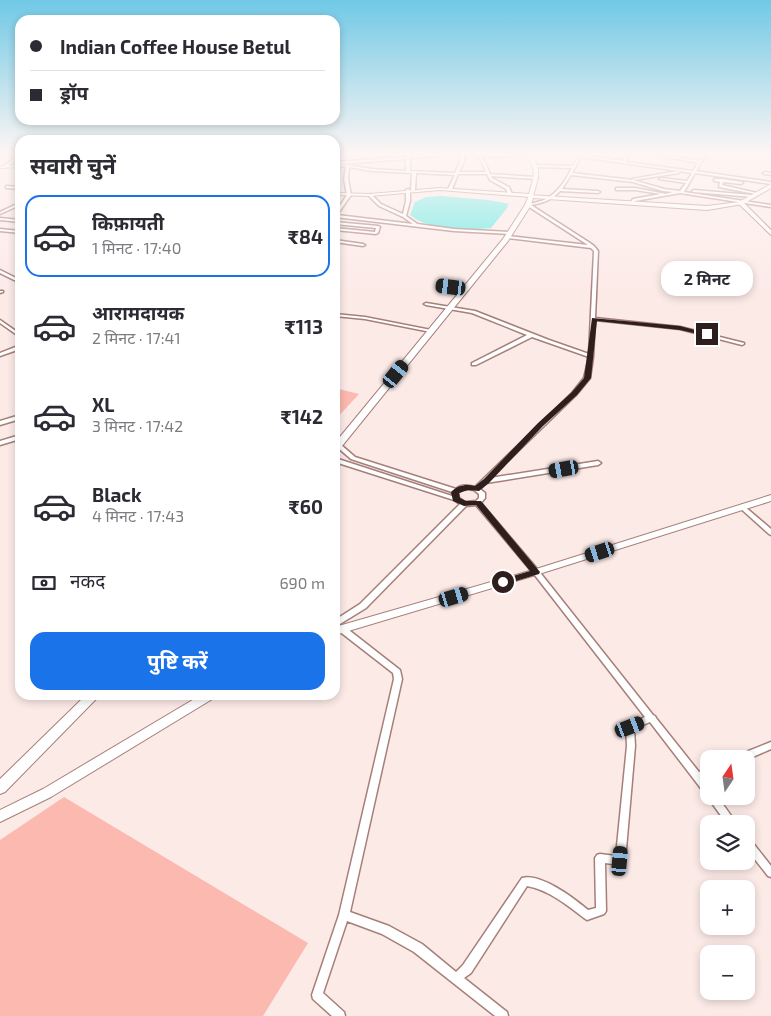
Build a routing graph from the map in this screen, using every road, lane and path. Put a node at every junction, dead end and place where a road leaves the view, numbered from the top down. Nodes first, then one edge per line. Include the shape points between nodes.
1 (346, 200) edge
2 (375, 200) edge
3 (408, 200) edge
4 (530, 200) edge
5 (546, 200) edge
6 (598, 200) edge
7 (634, 200) edge
8 (726, 200) edge
9 (745, 200) edge
10 (632, 203) junction
11 (741, 203) junction
12 (528, 205) junction
13 (15, 206) edge
14 (771, 206) edge
15 (9, 209) junction
16 (340, 209) edge
17 (15, 210) edge
18 (0, 213) edge
19 (340, 216) edge
20 (404, 216) junction
21 (0, 219) edge
22 (15, 220) edge
23 (340, 223) edge
24 (415, 224) junction
25 (768, 226) edge
26 (340, 229) edge
27 (0, 230) edge
28 (15, 232) edge
29 (771, 233) edge
30 (509, 235) junction
31 (340, 239) edge
32 (340, 240) edge
33 (358, 241) dead end
34 (363, 245) dead end
35 (593, 247) junction
36 (0, 271) edge
37 (15, 279) edge
38 (441, 286) dead end
39 (465, 290) junction
40 (426, 304) dead end
41 (450, 309) junction
42 (340, 316) edge
43 (594, 319) junction
44 (1, 323) edge
45 (431, 331) junction
46 (15, 333) edge
47 (531, 335) junction
48 (742, 344) dead end
49 (15, 349) edge
50 (0, 355) edge
51 (591, 356) junction
52 (474, 364) dead end
53 (15, 418) edge
54 (0, 423) edge
55 (15, 438) edge
56 (0, 443) edge
57 (340, 443) edge
58 (340, 449) edge
59 (340, 462) edge
60 (598, 463) dead end
61 (486, 481) junction
62 (476, 489) junction
63 (457, 491) junction
64 (771, 498) edge
65 (456, 499) junction
66 (478, 502) junction
67 (464, 504) junction
68 (742, 507) junction
69 (771, 533) edge
70 (536, 572) junction
71 (340, 625) edge
72 (340, 627) edge
73 (340, 630) edge
74 (89, 700) edge
75 (202, 700) edge
76 (652, 718) junction
77 (771, 745) edge
78 (755, 752) edge
79 (700, 776) edge
80 (697, 777) junction
81 (700, 781) edge
82 (0, 788) edge
83 (0, 816) edge
84 (755, 853) edge
85 (771, 873) edge
86 (344, 915) junction
87 (456, 979) junction
88 (340, 1016) edge
89 (503, 1016) edge

1 - 16 street
2 - 20 street
3 - 20 street
4 - 12 main road
5 - 12 street
6 - 10 main road
7 - 10 street
8 - 11 street
9 - 11 main road
10 - 11 main road via 707,208
11 - 14 street
11 - 25 main road
12 - 30 main road
12 - 35 street
13 - 15 street
15 - 17 street
15 - 18 street
19 - 24 street
20 - 24 street
21 - 22 street
23 - 26 street via 378,227 376,233
24 - 30 street
25 - 29 main road
27 - 28 street
30 - 35 street
30 - 39 main road
31 - 33 street
32 - 34 street
35 - 43 street via 596,251
36 - 37 street
38 - 39 street
39 - 41 main road
40 - 41 street
41 - 45 main road
41 - 47 street via 473,312
42 - 45 street
43 - 48 street via 680,328
43 - 51 street
44 - 46 street
45 - 57 main road
47 - 51 street
47 - 52 street
49 - 50 street
51 - 61 street via 587,378 574,394
53 - 54 street
55 - 56 street
58 - 63 street via 353,458
59 - 65 street
60 - 61 street
61 - 62 street
62 - 63 street via 468,487
62 - 66 street via 482,493
63 - 65 street
64 - 68 main road
65 - 67 street
66 - 67 street
66 - 70 street
67 - 71 street
68 - 69 street
68 - 70 main road
70 - 72 main road
70 - 76 street
73 - 86 street via 397,672 398,679
74 - 82 main road
75 - 83 main road via 48,793
76 - 80 street
76 - 87 street via 630,727 620,861 600,858 601,911 587,915 569,900 526,881 467,969
77 - 78 street
79 - 80 street
80 - 81 street
84 - 85 street
86 - 87 street via 385,930 418,948
86 - 88 street via 318,995
87 - 89 street

